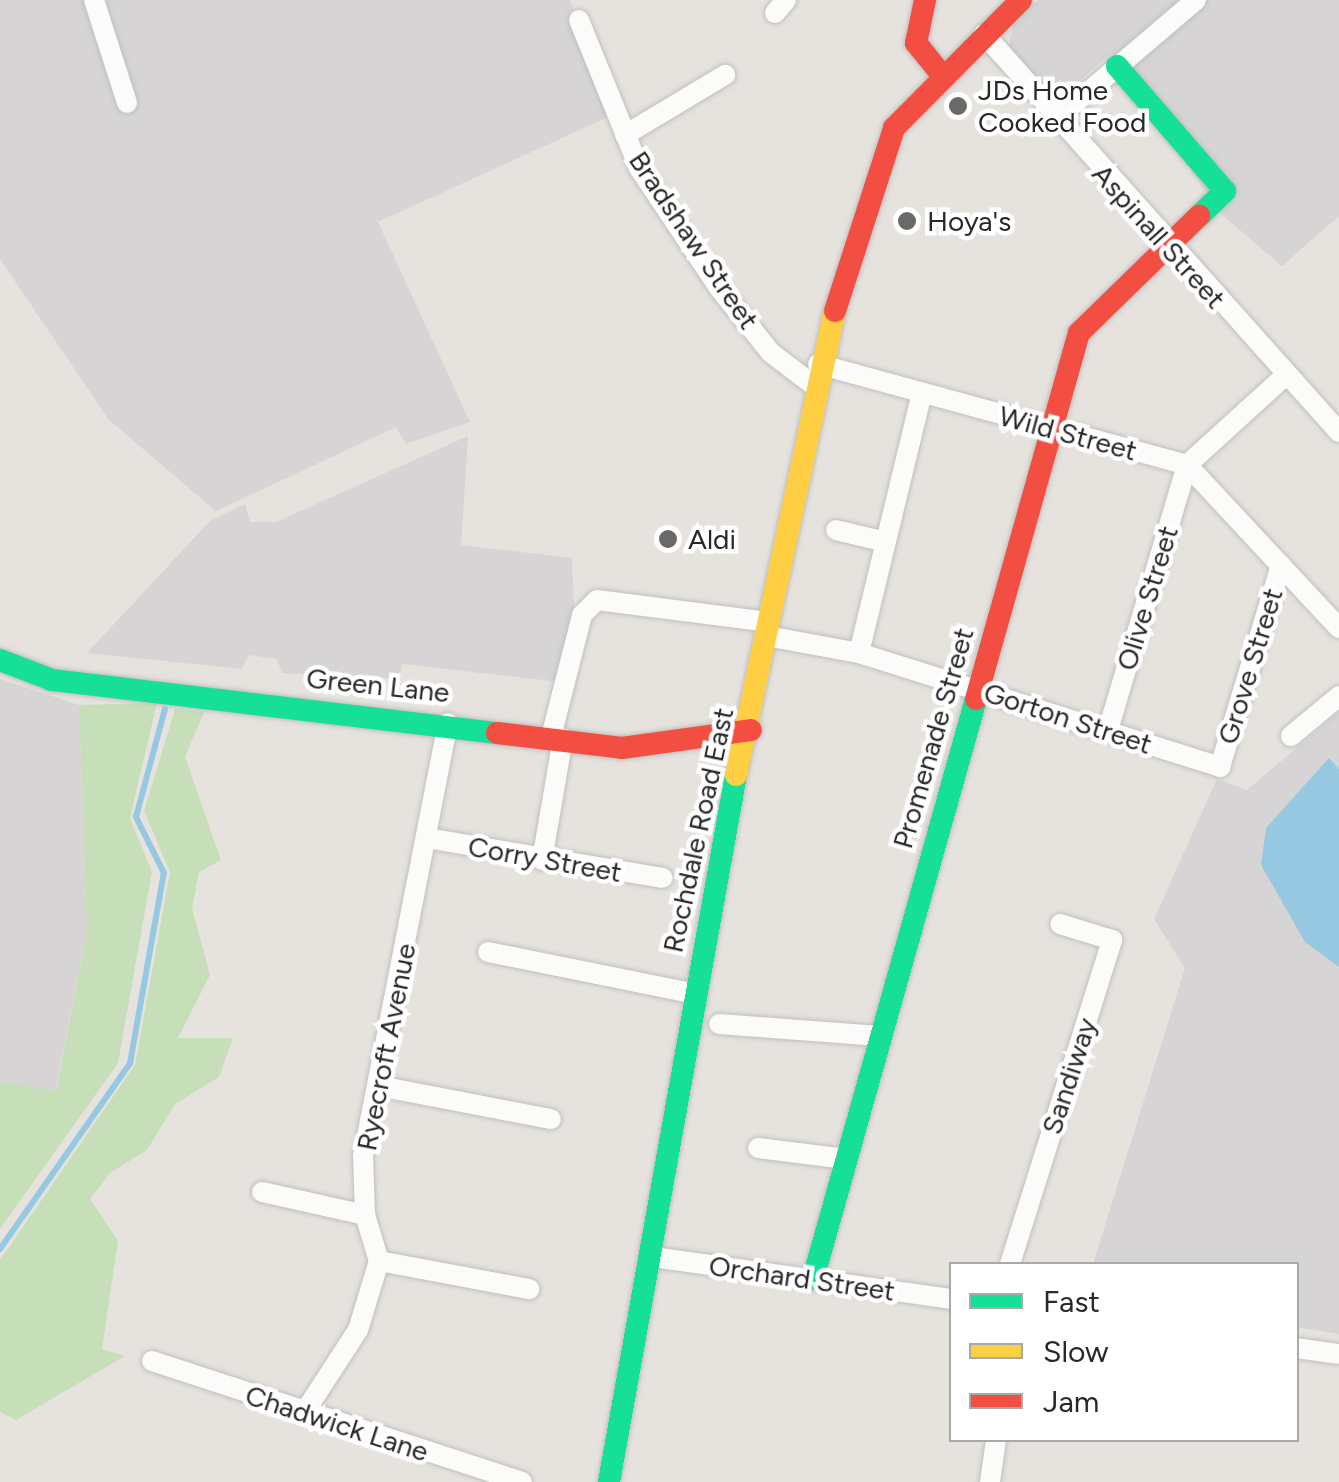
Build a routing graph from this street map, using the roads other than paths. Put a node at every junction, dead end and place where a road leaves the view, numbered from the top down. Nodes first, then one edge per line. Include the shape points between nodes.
1 (94, 0) edge
2 (926, 0) edge
3 (1021, 0) edge
4 (1196, 0) edge
5 (580, 20) dead end
6 (984, 34) junction
7 (1118, 66) junction
8 (941, 74) junction
9 (725, 75) dead end
10 (128, 104) dead end
11 (1055, 120) junction
12 (625, 135) junction
13 (1166, 246) junction
14 (815, 374) junction
15 (1286, 375) junction
16 (922, 393) junction
17 (1050, 429) junction
18 (1339, 432) edge
19 (1187, 465) junction
20 (836, 530) dead end
21 (886, 542) junction
22 (1281, 564) junction
23 (1339, 628) edge
24 (767, 629) junction
25 (860, 653) junction
26 (0, 660) edge
27 (977, 690) junction
28 (1339, 696) edge
29 (448, 722) junction
30 (752, 730) junction
31 (1108, 730) junction
32 (1291, 736) dead end
33 (557, 738) junction
34 (1220, 766) joint
35 (427, 838) junction
36 (542, 860) junction
37 (663, 878) dead end
38 (1060, 924) dead end
39 (488, 952) dead end
40 (692, 993) junction
41 (718, 1024) dead end
42 (880, 1036) junction
43 (379, 1086) junction
44 (551, 1119) dead end
45 (758, 1148) dead end
46 (846, 1160) junction
47 (262, 1192) dead end
48 (365, 1215) junction
49 (652, 1257) junction
50 (380, 1261) junction
51 (1011, 1262) edge
52 (812, 1279) junction
53 (530, 1289) dead end
54 (949, 1299) edge
55 (1299, 1348) edge
56 (1339, 1354) edge
57 (152, 1362) dead end
58 (304, 1413) junction
59 (996, 1442) edge
60 (522, 1482) edge
61 (609, 1482) edge
62 (990, 1482) edge

1 - 10 street
2 - 8 main road via 916,44
3 - 6 main road, Rochdale Road East
4 - 7 street
5 - 12 street, Bradshaw Street
6 - 8 main road, Rochdale Road East
6 - 11 street, Aspinall Street
7 - 11 street
7 - 13 main road, Promenade Street via 1225,191
8 - 14 main road, Rochdale Road East via 894,128 865,195
9 - 12 street
11 - 13 street, Aspinall Street
12 - 14 street, Bradshaw Street via 719,288 772,353
13 - 15 street, Aspinall Street
13 - 17 main road, Promenade Street via 1079,333
14 - 16 street, Wild Street
14 - 24 main road, Rochdale Road East
15 - 18 street, Aspinall Street
15 - 19 street
16 - 17 street, Wild Street
16 - 21 street
17 - 19 street, Wild Street
17 - 27 main road, Promenade Street
19 - 22 street
19 - 31 street, Olive Street
20 - 21 street
21 - 25 street
22 - 23 street
22 - 34 street, Grove Street
24 - 25 street, Gorton Street
24 - 30 main road, Rochdale Road East
24 - 33 street, Gorton Street via 597,600 582,615
25 - 27 street, Gorton Street
26 - 29 main road, Green Lane via 52,680
27 - 31 street, Gorton Street
27 - 42 main road, Promenade Street
28 - 32 street
29 - 33 main road, Green Lane
29 - 35 street, Ryecroft Avenue
30 - 33 main road, Green Lane via 622,748
30 - 40 main road, Rochdale Road East
31 - 34 street, Gorton Street
33 - 36 street
35 - 36 street, Corry Street
35 - 43 street, Ryecroft Avenue
36 - 37 street, Corry Street
38 - 51 street, Sandiway via 1112,940
39 - 40 street
40 - 49 main road, Rochdale Road East
41 - 42 street
42 - 46 main road, Promenade Street
43 - 44 street
43 - 48 street, Ryecroft Avenue via 364,1156
45 - 46 street
46 - 52 main road, Promenade Street
47 - 48 street
48 - 50 street, Ryecroft Avenue
49 - 52 street, Orchard Street
49 - 61 main road, Rochdale Road East
50 - 53 street
50 - 58 street via 358,1330
52 - 54 street, Orchard Street
55 - 56 street
57 - 58 street, Chadwick Lane
58 - 60 street, Chadwick Lane
59 - 62 street

